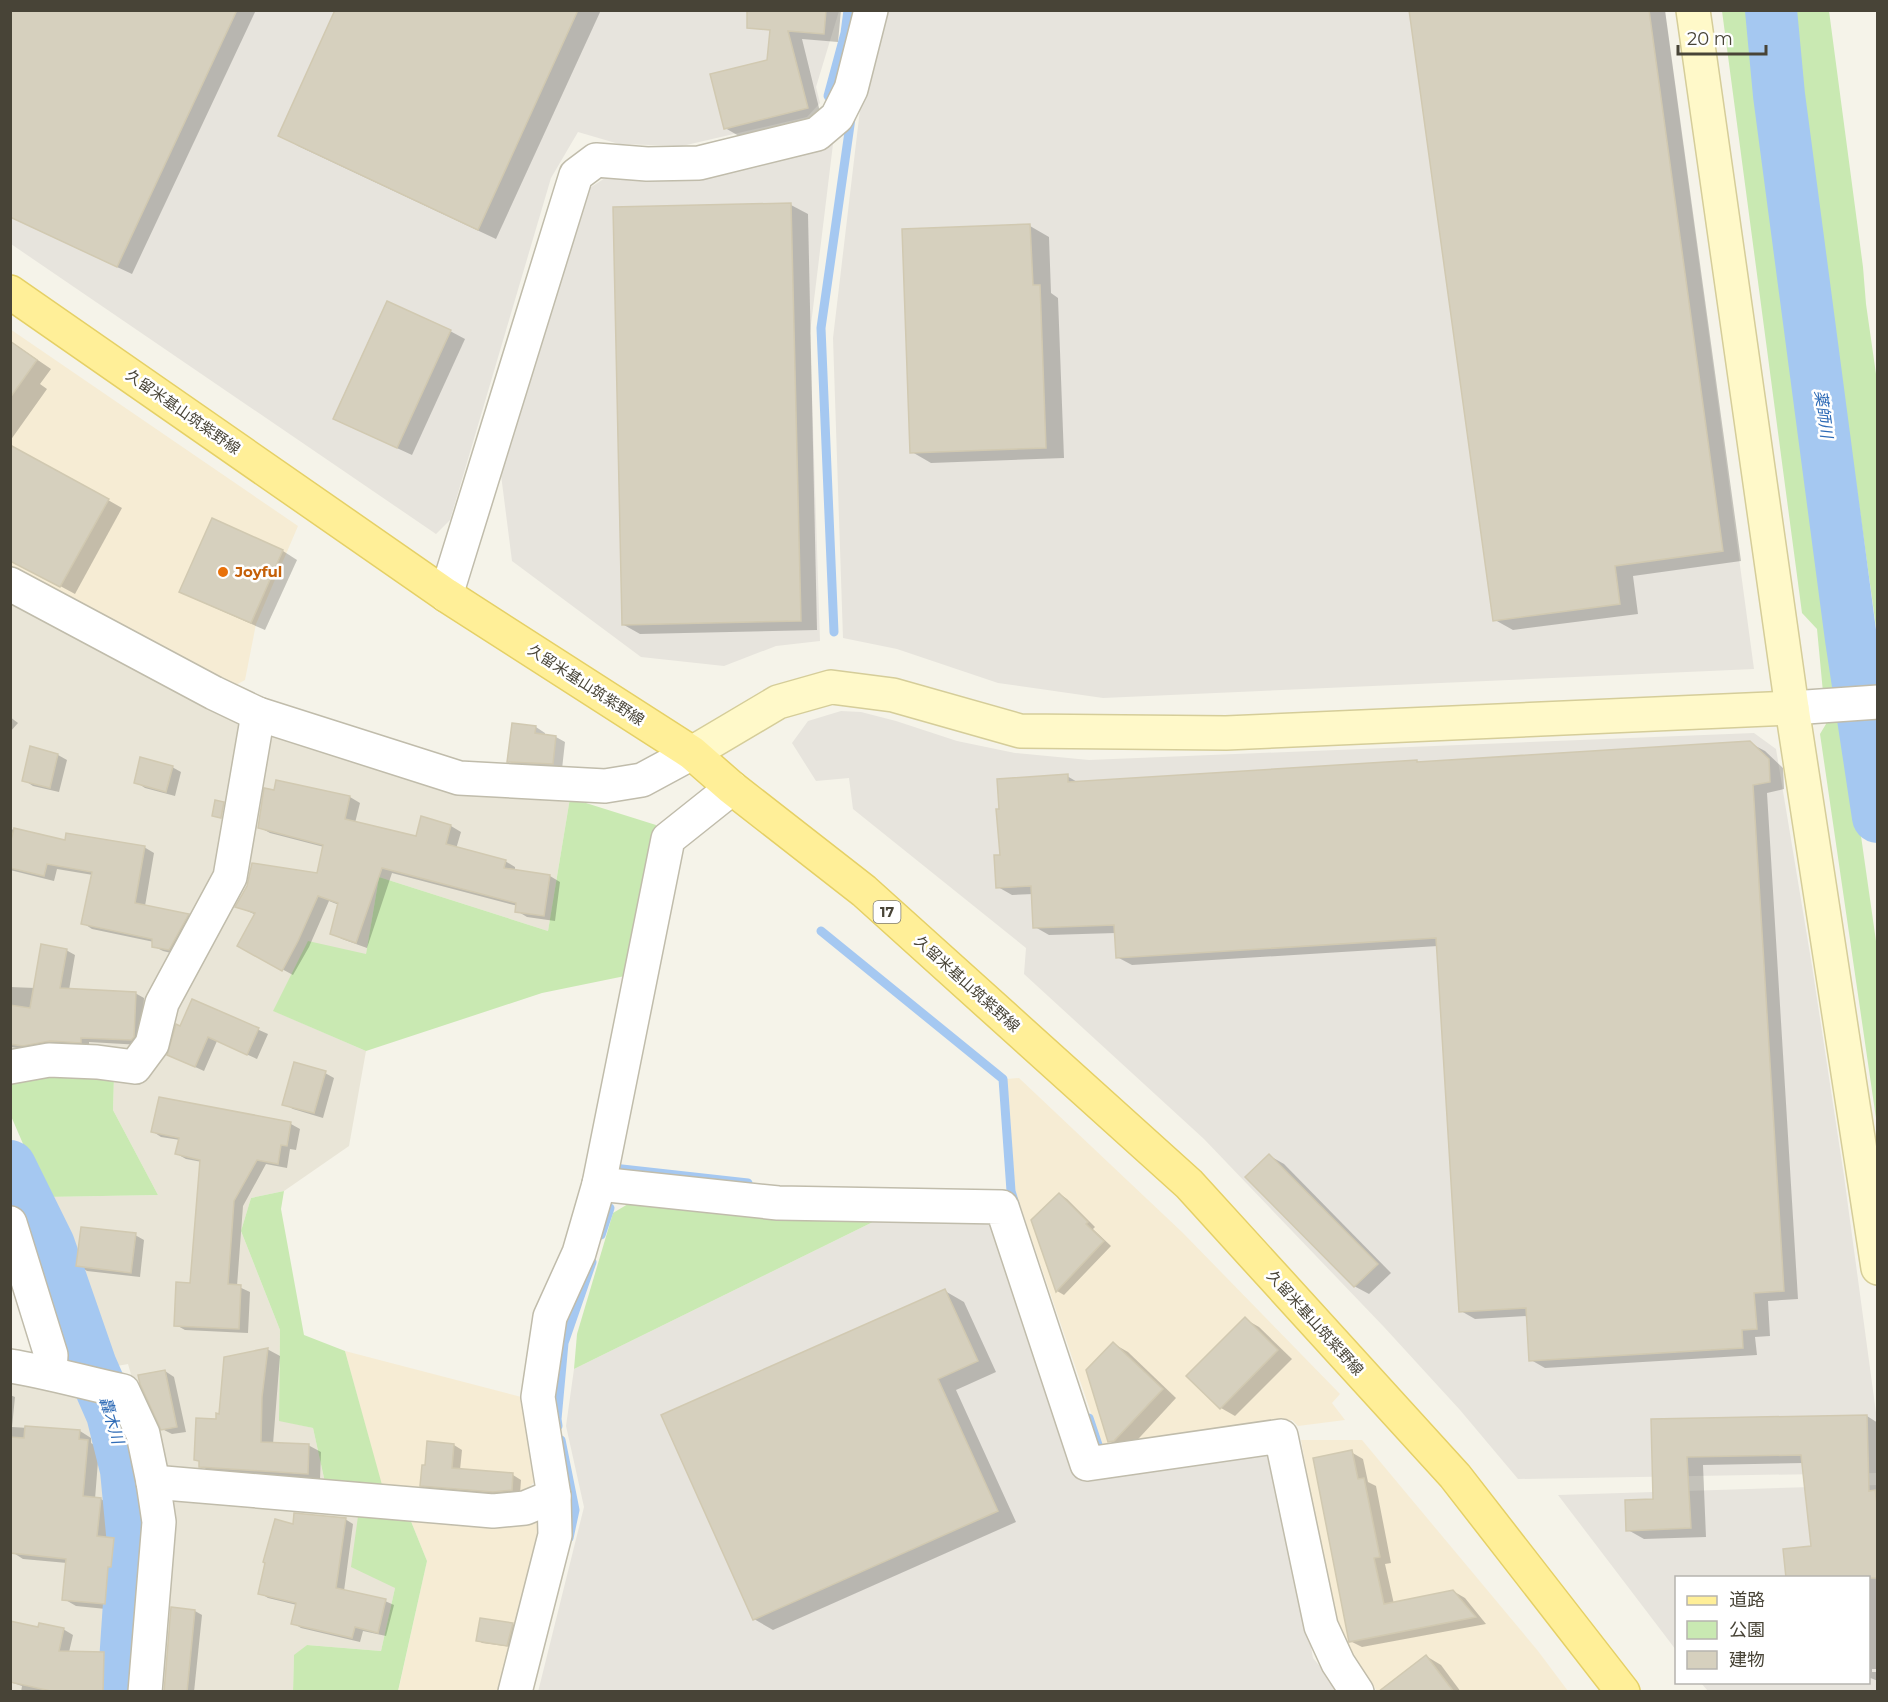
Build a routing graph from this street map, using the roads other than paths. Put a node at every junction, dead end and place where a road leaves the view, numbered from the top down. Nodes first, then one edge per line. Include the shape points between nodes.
1 (872, 10) edge
2 (1693, 10) edge
3 (10, 292) edge
4 (10, 584) edge
5 (446, 595) junction
6 (1878, 702) edge
7 (1792, 708) junction
8 (258, 714) junction
9 (692, 753) junction
10 (732, 788) junction
11 (10, 1067) edge
12 (599, 1184) junction
13 (10, 1223) edge
14 (1878, 1268) edge
15 (10, 1366) edge
16 (59, 1376) junction
17 (153, 1482) junction
18 (554, 1496) junction
19 (145, 1692) edge
20 (515, 1692) edge
21 (1357, 1692) edge
22 (1623, 1692) edge

1 - 5 street via 844,103 817,134 699,163 596,160 576,176
2 - 7 street
3 - 5 main road, 久留米基山筑紫野線 / 17
4 - 8 street
5 - 9 main road, 久留米基山筑紫野線 / 17
6 - 7 street
7 - 9 street via 1226,733 1020,731 893,695 831,687 778,702
7 - 14 street
8 - 9 street via 459,778 605,786 642,780
8 - 11 street via 230,877 162,1003 152,1044 135,1067 49,1060
9 - 10 main road, 久留米基山筑紫野線 / 17
10 - 12 street via 668,839
10 - 22 main road, 久留米基山筑紫野線 / 17 via 864,891 1189,1184 1455,1476
12 - 18 street via 579,1253 550,1317 538,1397
12 - 21 street via 778,1203 1002,1207 1087,1464 1281,1436 1321,1626
13 - 16 street
15 - 16 street
16 - 17 street via 123,1391 143,1434
17 - 18 street via 493,1511 525,1508
17 - 19 street via 159,1522
18 - 20 street via 555,1535

